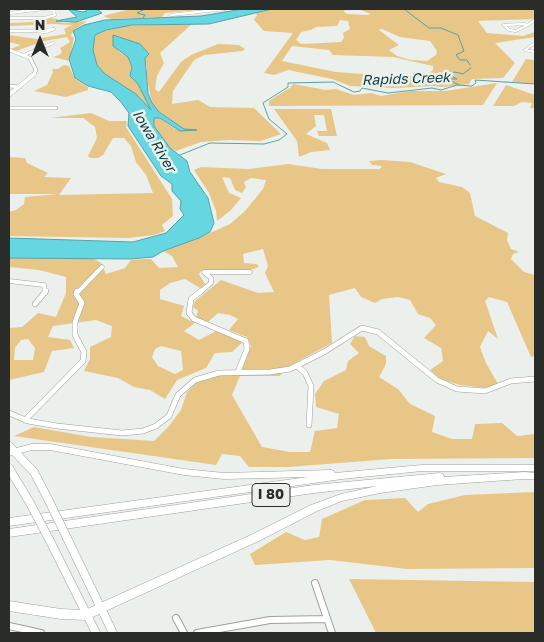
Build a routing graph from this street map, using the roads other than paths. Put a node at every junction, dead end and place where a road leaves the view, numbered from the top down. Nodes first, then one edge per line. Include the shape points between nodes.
1 (225, 9) edge
2 (9, 13) edge
3 (171, 15) dead end
4 (9, 18) edge
5 (535, 20) edge
6 (528, 25) junction
7 (9, 31) edge
8 (35, 31) junction
9 (53, 43) dead end
10 (535, 43) edge
11 (9, 50) edge
12 (535, 52) edge
13 (24, 55) junction
14 (10, 86) edge
15 (20, 87) junction
16 (9, 95) edge
17 (9, 108) edge
18 (56, 108) dead end
19 (102, 267) dead end
20 (250, 272) dead end
21 (9, 280) edge
22 (35, 304) dead end
23 (297, 366) junction
24 (238, 372) junction
25 (535, 379) edge
26 (9, 413) edge
27 (25, 420) junction
28 (309, 425) dead end
29 (11, 450) edge
30 (9, 468) edge
31 (422, 468) junction
32 (535, 468) edge
33 (530, 475) edge
34 (9, 522) edge
35 (9, 533) edge
36 (315, 583) dead end
37 (9, 606) edge
38 (102, 608) junction
39 (86, 616) junction
40 (176, 618) dead end
41 (327, 619) junction
42 (9, 626) edge
43 (41, 633) edge
44 (96, 633) edge
45 (114, 633) edge
46 (184, 633) edge
47 (197, 633) edge
48 (332, 633) edge

1 - 3 street
2 - 4 street via 43,9 52,10 55,15
5 - 6 street
6 - 6 street via 516,31 504,25
7 - 8 street
8 - 8 street via 48,32 54,29 49,29
9 - 13 street
10 - 12 street via 525,50
11 - 13 main road
13 - 15 main road via 32,60 36,71
14 - 15 street
15 - 16 main road
17 - 18 street
19 - 27 street via 78,288 76,294 82,304 75,322 75,335 84,352 83,361
20 - 24 street via 204,272 212,278 207,289 191,299 189,313 194,319 246,341 247,349
21 - 22 street via 45,287 45,293
23 - 24 street via 277,372
23 - 25 street via 354,331 366,328 393,342 437,380 451,387 485,391 511,380
23 - 28 street via 306,374 311,386
24 - 27 street via 213,374 190,383 178,395 169,416 143,431 122,434
26 - 27 street
29 - 31 highway via 50,447 184,472 224,476
29 - 38 main road, bridge via 34,472
30 - 39 main road, bridge via 50,541
31 - 32 highway, I 80
31 - 34 highway, I 80 via 303,480
33 - 35 highway, I 80 via 402,479
33 - 38 highway via 437,481 341,498
36 - 41 street
37 - 39 highway
38 - 39 highway
38 - 45 main road
39 - 44 main road
40 - 46 street
41 - 47 street via 270,620
41 - 48 street
42 - 43 street

